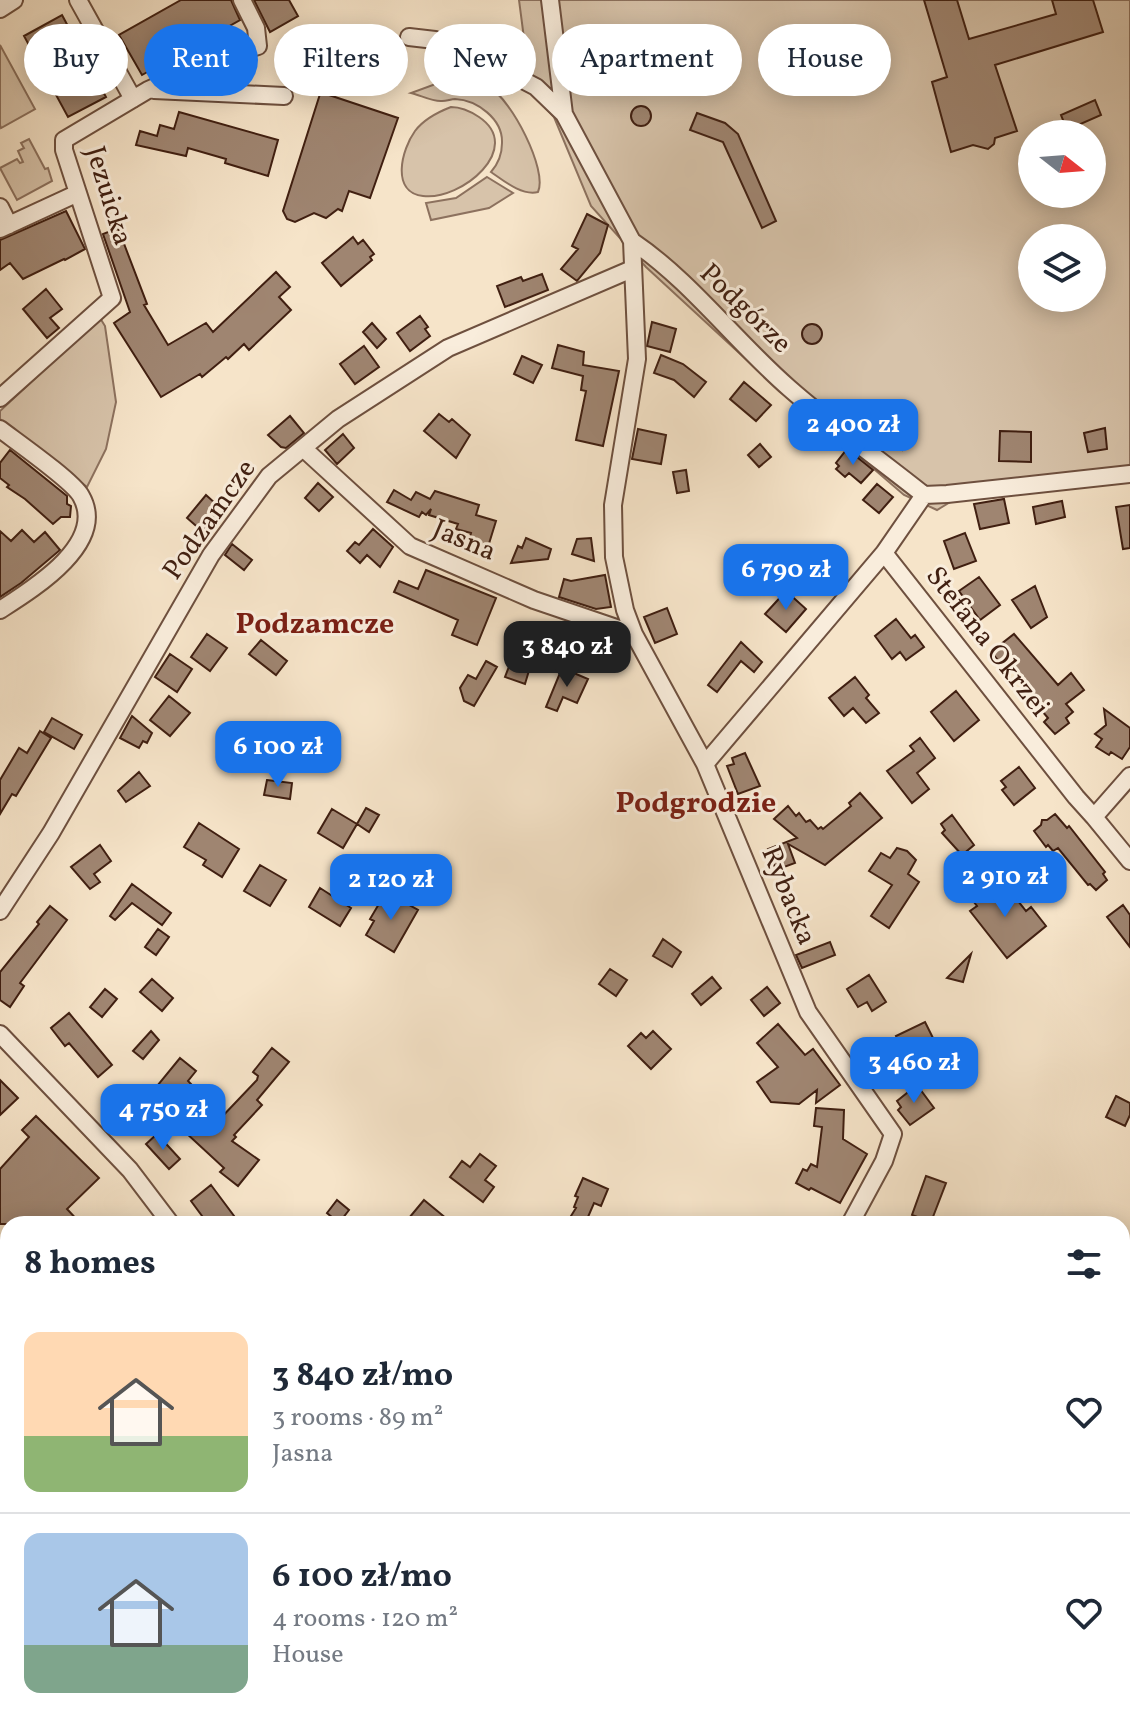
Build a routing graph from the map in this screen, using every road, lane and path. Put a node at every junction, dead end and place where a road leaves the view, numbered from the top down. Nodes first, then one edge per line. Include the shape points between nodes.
1 (14, 0) edge
2 (78, 0) edge
3 (242, 0) edge
4 (550, 0) edge
5 (0, 9) edge
6 (254, 24) edge
7 (409, 37) dead end
8 (144, 92) edge
9 (133, 99) junction
10 (564, 114) junction
11 (78, 193) junction
12 (0, 207) edge
13 (5, 227) edge
14 (632, 241) junction
15 (632, 269) junction
16 (0, 398) edge
17 (0, 429) edge
18 (303, 448) junction
19 (1130, 474) edge
20 (924, 495) junction
21 (884, 553) junction
22 (1, 608) edge
23 (634, 634) junction
24 (705, 764) junction
25 (1130, 776) edge
26 (1094, 817) junction
27 (1130, 861) edge
28 (0, 911) edge
29 (0, 1034) edge
30 (165, 1216) edge
31 (854, 1216) edge

1 - 5 street
2 - 9 street
3 - 6 street
4 - 10 street
7 - 10 street via 435,40 536,87
8 - 9 street
9 - 11 street, Jezuicka via 64,140
10 - 14 street
11 - 13 street
11 - 16 street, Jezuicka via 112,298
12 - 13 street
14 - 15 street, Rybacka
14 - 20 street, Podgórze via 788,388
15 - 18 street, Podzamcze via 448,348 338,419
15 - 23 street, Rybacka via 637,359 613,505 614,557
17 - 22 street via 76,489 87,511 79,546 31,590
18 - 23 street, Jasna via 410,546 534,600
18 - 28 street, Podzamcze via 269,476 211,555 51,833
19 - 20 street
20 - 21 street
21 - 24 street
21 - 26 street, Stefana Okrzei
23 - 24 street, Rybacka
24 - 31 street, Rybacka via 808,1012 893,1134
25 - 26 street
26 - 27 street, Stefana Okrzei
29 - 30 street via 130,1170

